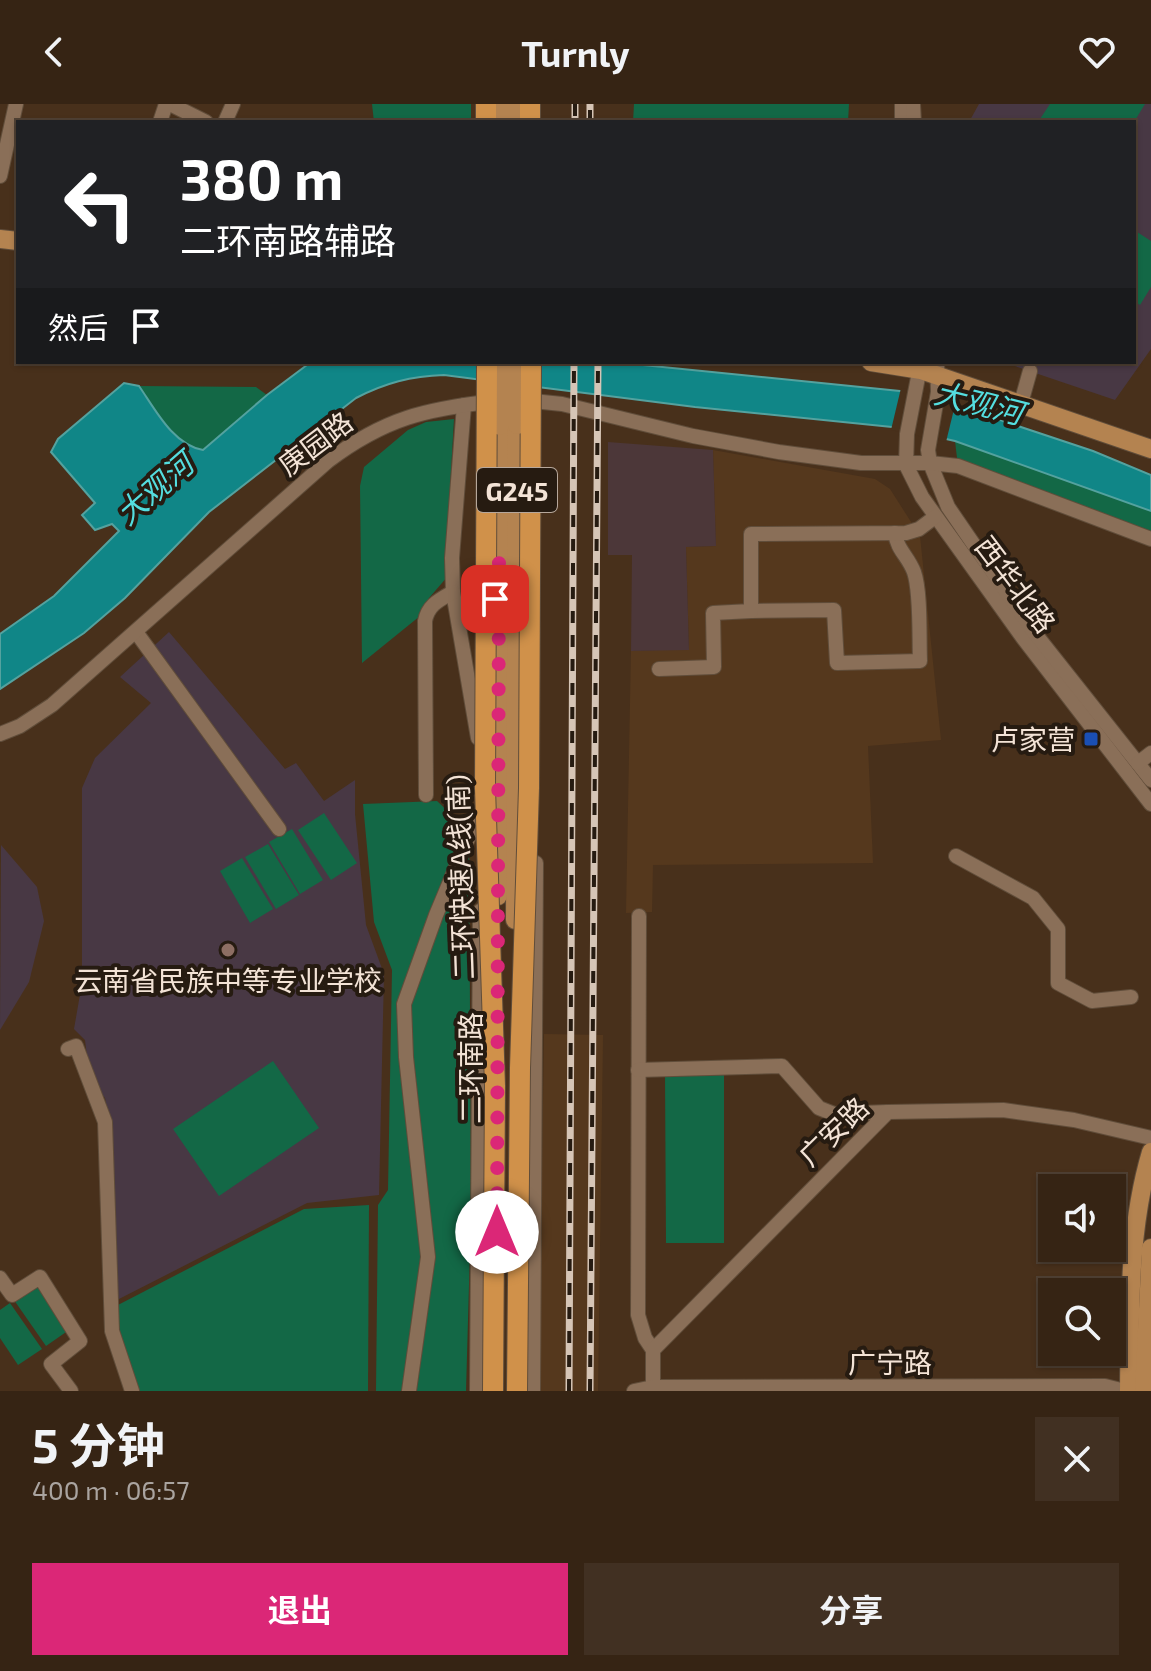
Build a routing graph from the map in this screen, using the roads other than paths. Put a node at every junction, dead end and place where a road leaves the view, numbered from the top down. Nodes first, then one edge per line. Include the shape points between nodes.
1 (16, 104) edge
2 (168, 104) edge
3 (202, 120) edge
4 (0, 176) edge
5 (487, 364) edge
6 (500, 364) edge
7 (518, 364) edge
8 (531, 364) edge
9 (894, 364) edge
10 (929, 367) edge
11 (1030, 371) dead end
12 (1021, 403) junction
13 (464, 405) junction
14 (509, 426) junction
15 (1151, 449) edge
16 (930, 463) junction
17 (906, 465) junction
18 (935, 517) junction
19 (895, 533) junction
20 (1151, 539) edge
21 (508, 556) junction
22 (453, 592) junction
23 (751, 611) junction
24 (136, 632) junction
25 (659, 669) dead end
26 (0, 734) edge
27 (1151, 753) edge
28 (1138, 763) junction
29 (481, 771) junction
30 (1151, 780) edge
31 (426, 795) dead end
32 (1151, 804) edge
33 (480, 810) junction
34 (279, 829) dead end
35 (956, 856) dead end
36 (639, 916) dead end
37 (1131, 997) dead end
38 (68, 1049) dead end
39 (638, 1070) junction
40 (888, 1112) junction
41 (1151, 1138) edge
42 (1151, 1152) edge
43 (1151, 1248) edge
44 (0, 1278) edge
45 (653, 1350) junction
46 (653, 1387) junction
47 (886, 1389) edge
48 (71, 1391) edge
49 (132, 1391) edge
50 (409, 1391) edge
51 (477, 1391) edge
52 (495, 1391) edge
53 (516, 1391) edge
54 (533, 1391) edge
55 (634, 1391) edge
56 (1127, 1391) edge
57 (1144, 1391) edge

1 - 4 street
2 - 3 street
5 - 52 highway, 二环快速A线(南), bridge via 485,802 494,1068
6 - 14 main road, 二环南路 / G245, bridge
7 - 14 main road, 二环南路 / G245, bridge
8 - 53 highway, bridge via 529,788
9 - 10 main road
10 - 12 main road
10 - 16 street, 西华北路 via 937,398
10 - 17 street via 907,434
11 - 12 street
12 - 15 main road
13 - 17 street, 庚园路 via 516,399 562,404 721,442
13 - 22 street
13 - 24 street, 庚园路 via 426,410 355,441
14 - 21 main road, 二环南路 / G245
16 - 17 street, 庚园路
16 - 20 street, 庚园路 via 980,473
16 - 28 street, 西华北路 via 948,507 984,561
17 - 18 street, 西华北路
18 - 19 street via 912,532
18 - 32 street, 西华北路
19 - 23 street via 751,534
19 - 23 street via 896,546 916,575 920,661 837,663 834,610
21 - 29 street
21 - 52 main road, 二环南路 / G245
21 - 53 main road, 二环南路 / G245
21 - 54 street via 532,688 537,789
22 - 29 street
22 - 31 street via 433,604 425,621
23 - 25 street via 713,613 714,667
24 - 26 street, 庚园路 via 52,705
24 - 34 street
27 - 28 street
28 - 30 street, 西华北路
29 - 33 street
33 - 50 street via 404,1004 428,1257
33 - 51 street
35 - 37 street via 1033,898 1058,929 1058,983 1092,1001
36 - 39 street
38 - 49 street via 76,1046 105,1122 112,1331
39 - 40 street via 782,1066 819,1108 834,1114
39 - 45 street via 638,1315
40 - 41 street, 广安路 via 1003,1110
40 - 45 street, 广安路
42 - 56 main road via 1136,1222
43 - 57 main road
44 - 48 street via 12,1295 40,1277 80,1341 51,1364
45 - 46 street
46 - 47 street, 广宁路
46 - 55 street, 广宁路
47 - 56 street, 广宁路 via 1105,1386

